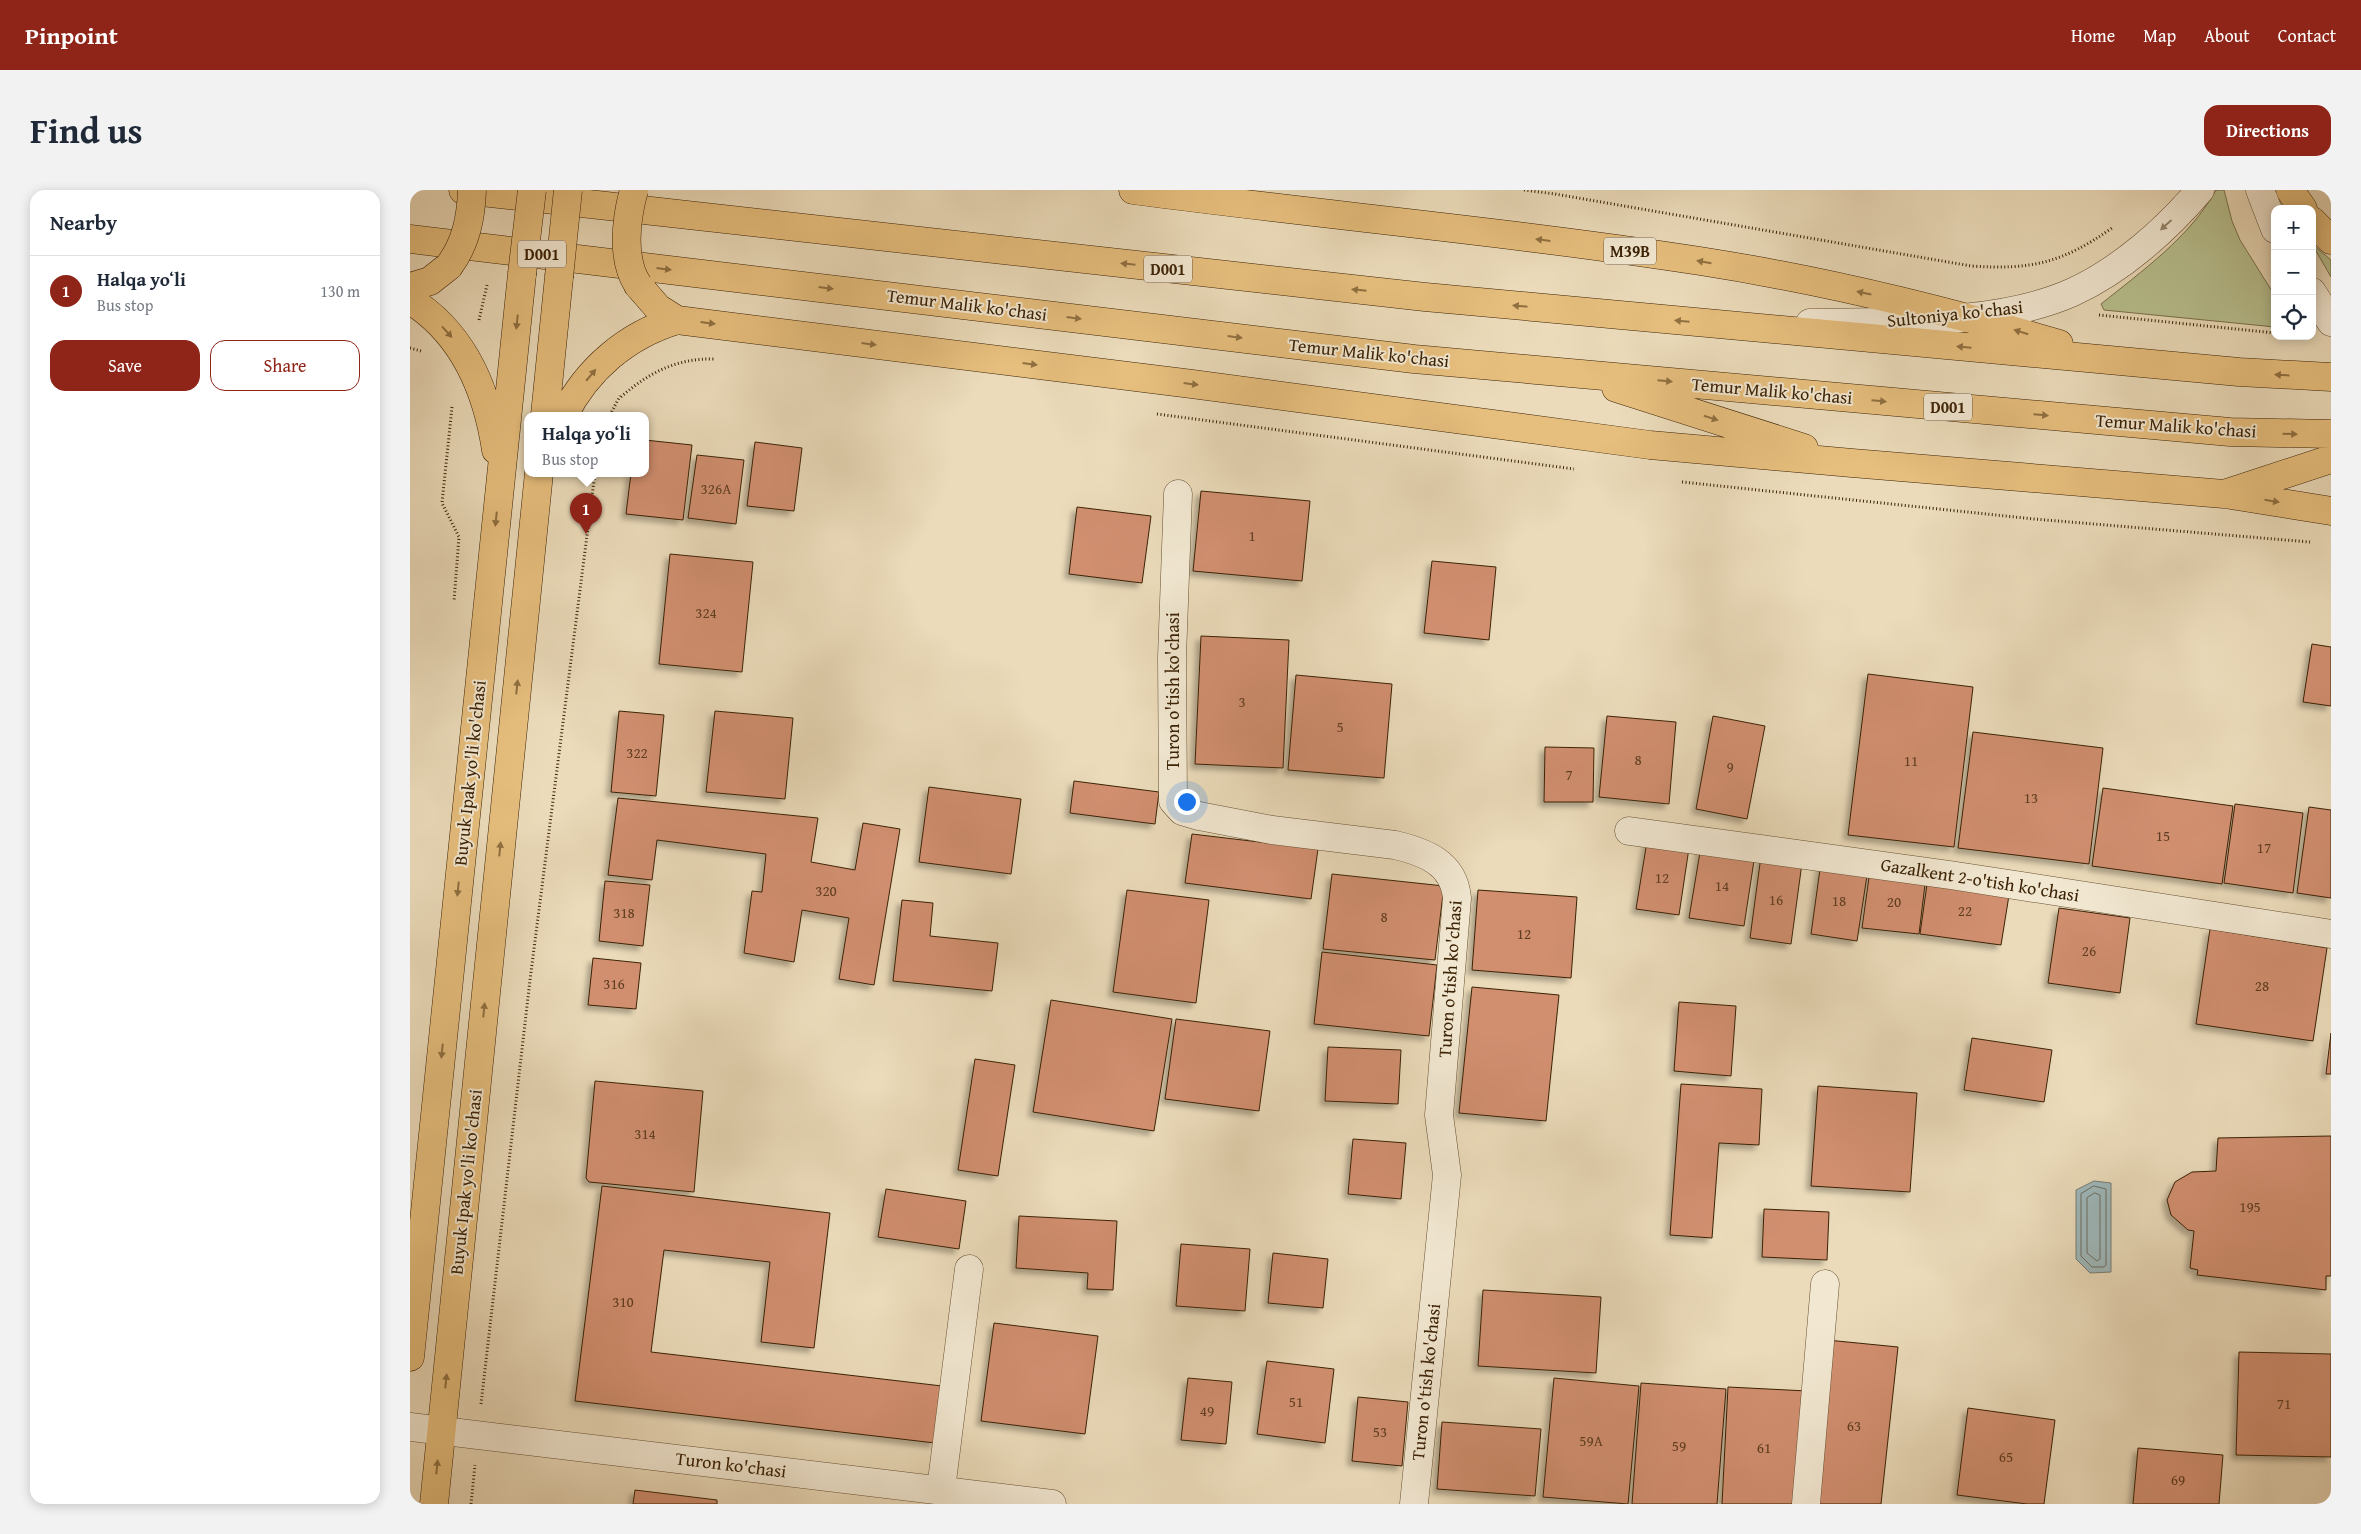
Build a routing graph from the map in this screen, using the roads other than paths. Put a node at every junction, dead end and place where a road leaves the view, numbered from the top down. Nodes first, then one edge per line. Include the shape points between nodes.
1 (463, 190) edge
2 (472, 190) edge
3 (532, 190) edge
4 (568, 190) edge
5 (634, 190) edge
6 (1133, 190) edge
7 (2200, 190) edge
8 (2260, 190) edge
9 (2290, 190) edge
10 (2300, 205) edge
11 (2271, 218) edge
12 (2316, 225) edge
13 (410, 239) edge
14 (2331, 240) edge
15 (410, 287) edge
16 (2314, 295) edge
17 (410, 300) edge
18 (1967, 316) junction
19 (677, 320) junction
20 (2331, 322) edge
21 (1731, 326) junction
22 (2118, 361) junction
23 (1564, 372) junction
24 (2331, 377) edge
25 (545, 412) edge
26 (566, 412) edge
27 (2331, 434) edge
28 (2331, 459) edge
29 (1852, 463) junction
30 (539, 477) edge
31 (500, 485) junction
32 (1178, 494) dead end
33 (2224, 494) junction
34 (2331, 511) edge
35 (1629, 831) dead end
36 (2331, 934) edge
37 (969, 1269) dead end
38 (1824, 1284) dead end
39 (410, 1356) edge
40 (410, 1427) edge
41 (441, 1430) junction
42 (956, 1495) edge
43 (434, 1504) edge
44 (1052, 1504) edge
45 (1414, 1504) edge
46 (1806, 1504) edge

21 -> 1 main road, D001 via 1425,297
2 - 15 main road, bridge via 466,234 460,250 449,266 430,281
3 -> 31 main road, Buyuk Ipak yo'li ko'chasi, bridge
4 - 25 main road, bridge
5 - 19 main road, bridge via 628,214 629,259 638,285 658,308
18 -> 6 main road, M39B via 1702,261
7 -> 18 street, Sultoniya ko'chasi via 2178,214 2129,256 2074,292 2022,309
8 - 11 street
9 - 10 main road
12 - 14 main road
13 -> 23 main road, Temur Malik ko'chasi / D001 via 1414,359
16 - 20 street
17 -> 31 main road via 436,319 472,367 494,439
18 - 21 street, Sultoniya ko'chasi
22 -> 18 main road, M39B
26 -> 19 main road via 588,378 616,350 650,330
19 -> 29 main road via 1650,445
22 -> 21 main road, D001
24 -> 22 main road, D001
23 -> 27 main road, Temur Malik ko'chasi / D001 via 2230,432
23 -> 29 main road
28 - 33 main road
29 - 33 main road
41 -> 30 main road, Buyuk Ipak yo'li ko'chasi
31 -> 39 main road, Buyuk Ipak yo'li ko'chasi
32 - 45 street, Turon o'tish ko'chasi via 1172,657 1173,801 1182,811 1199,816 1272,830 1412,849 1440,863 1451,875 1456,888 1439,1114 1447,1175
33 -> 34 main road
35 - 36 street, Gazalkent 2-o'tish ko'chasi via 1950,875
37 - 42 street
38 - 46 street
40 - 41 street, Turon ko'chasi
41 - 42 street, Turon ko'chasi
43 -> 41 main road, Buyuk Ipak yo'li ko'chasi
42 - 44 street, Turon ko'chasi

